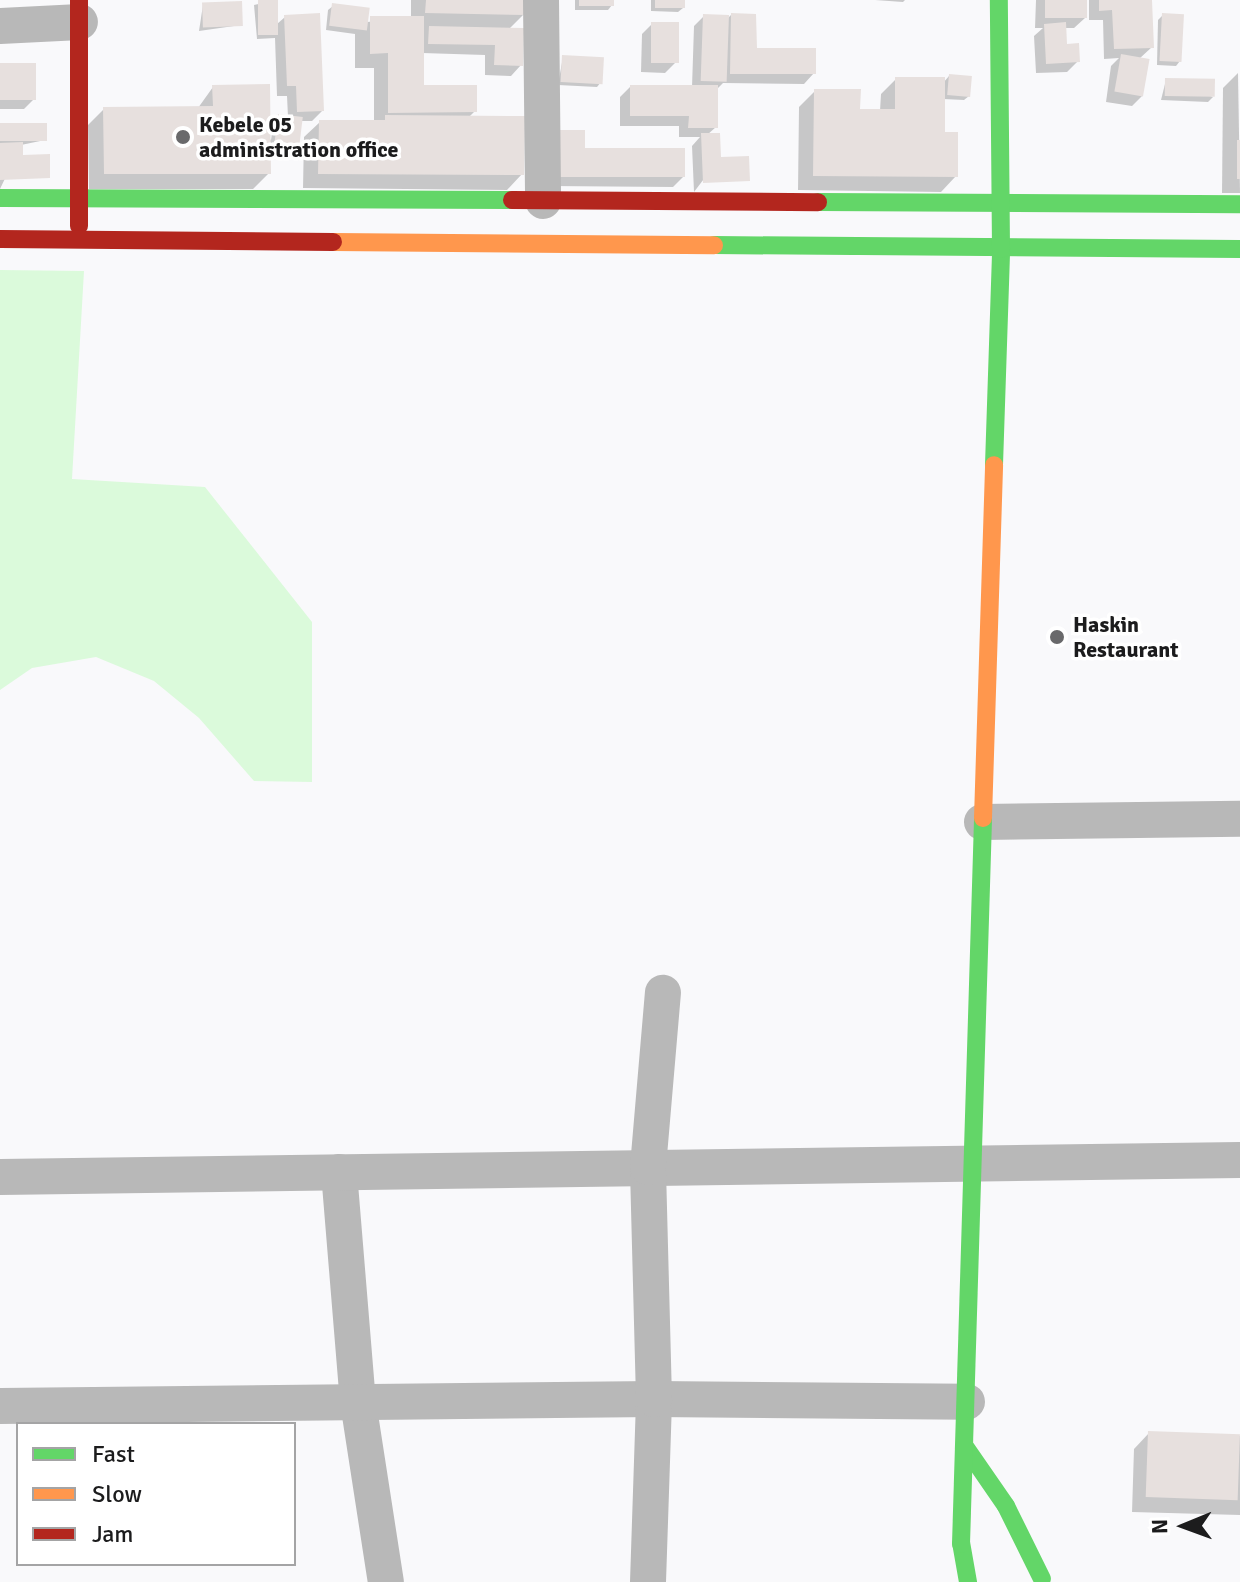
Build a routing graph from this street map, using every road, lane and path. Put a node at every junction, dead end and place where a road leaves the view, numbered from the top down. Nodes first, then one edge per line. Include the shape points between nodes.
1 (541, 0) edge
2 (999, 0) edge
3 (80, 11) edge
4 (0, 26) edge
5 (0, 198) edge
6 (79, 199) junction
7 (543, 201) junction
8 (1000, 204) junction
9 (1240, 204) edge
10 (110, 212) junction
11 (0, 239) edge
12 (79, 239) junction
13 (1001, 249) junction
14 (1240, 249) edge
15 (1240, 819) edge
16 (982, 822) junction
17 (663, 993) dead end
18 (1240, 1160) edge
19 (977, 1161) junction
20 (648, 1167) junction
21 (339, 1172) junction
22 (0, 1177) edge
23 (654, 1399) junction
24 (358, 1402) junction
25 (967, 1402) junction
26 (0, 1406) edge
27 (966, 1448) junction
28 (1040, 1580) edge
29 (386, 1582) edge
30 (648, 1582) edge
31 (968, 1582) edge

1 - 7 street
2 - 8 main road
3 - 4 street
3 - 6 main road
5 - 6 main road
6 - 10 main road
6 - 12 main road
7 - 8 main road
7 - 10 main road
8 - 9 main road
8 - 13 main road
10 - 12 main road
10 - 13 main road
11 - 12 main road
13 - 14 main road
13 - 16 main road
15 - 16 street
16 - 19 main road
17 - 20 street
18 - 19 street
19 - 20 street
19 - 25 main road
20 - 21 street
20 - 23 street
21 - 22 street
21 - 24 street
23 - 24 street
23 - 25 street
23 - 30 street
24 - 26 street
24 - 29 street
25 - 27 main road
27 - 28 main road via 1006,1506
27 - 31 main road via 961,1544

